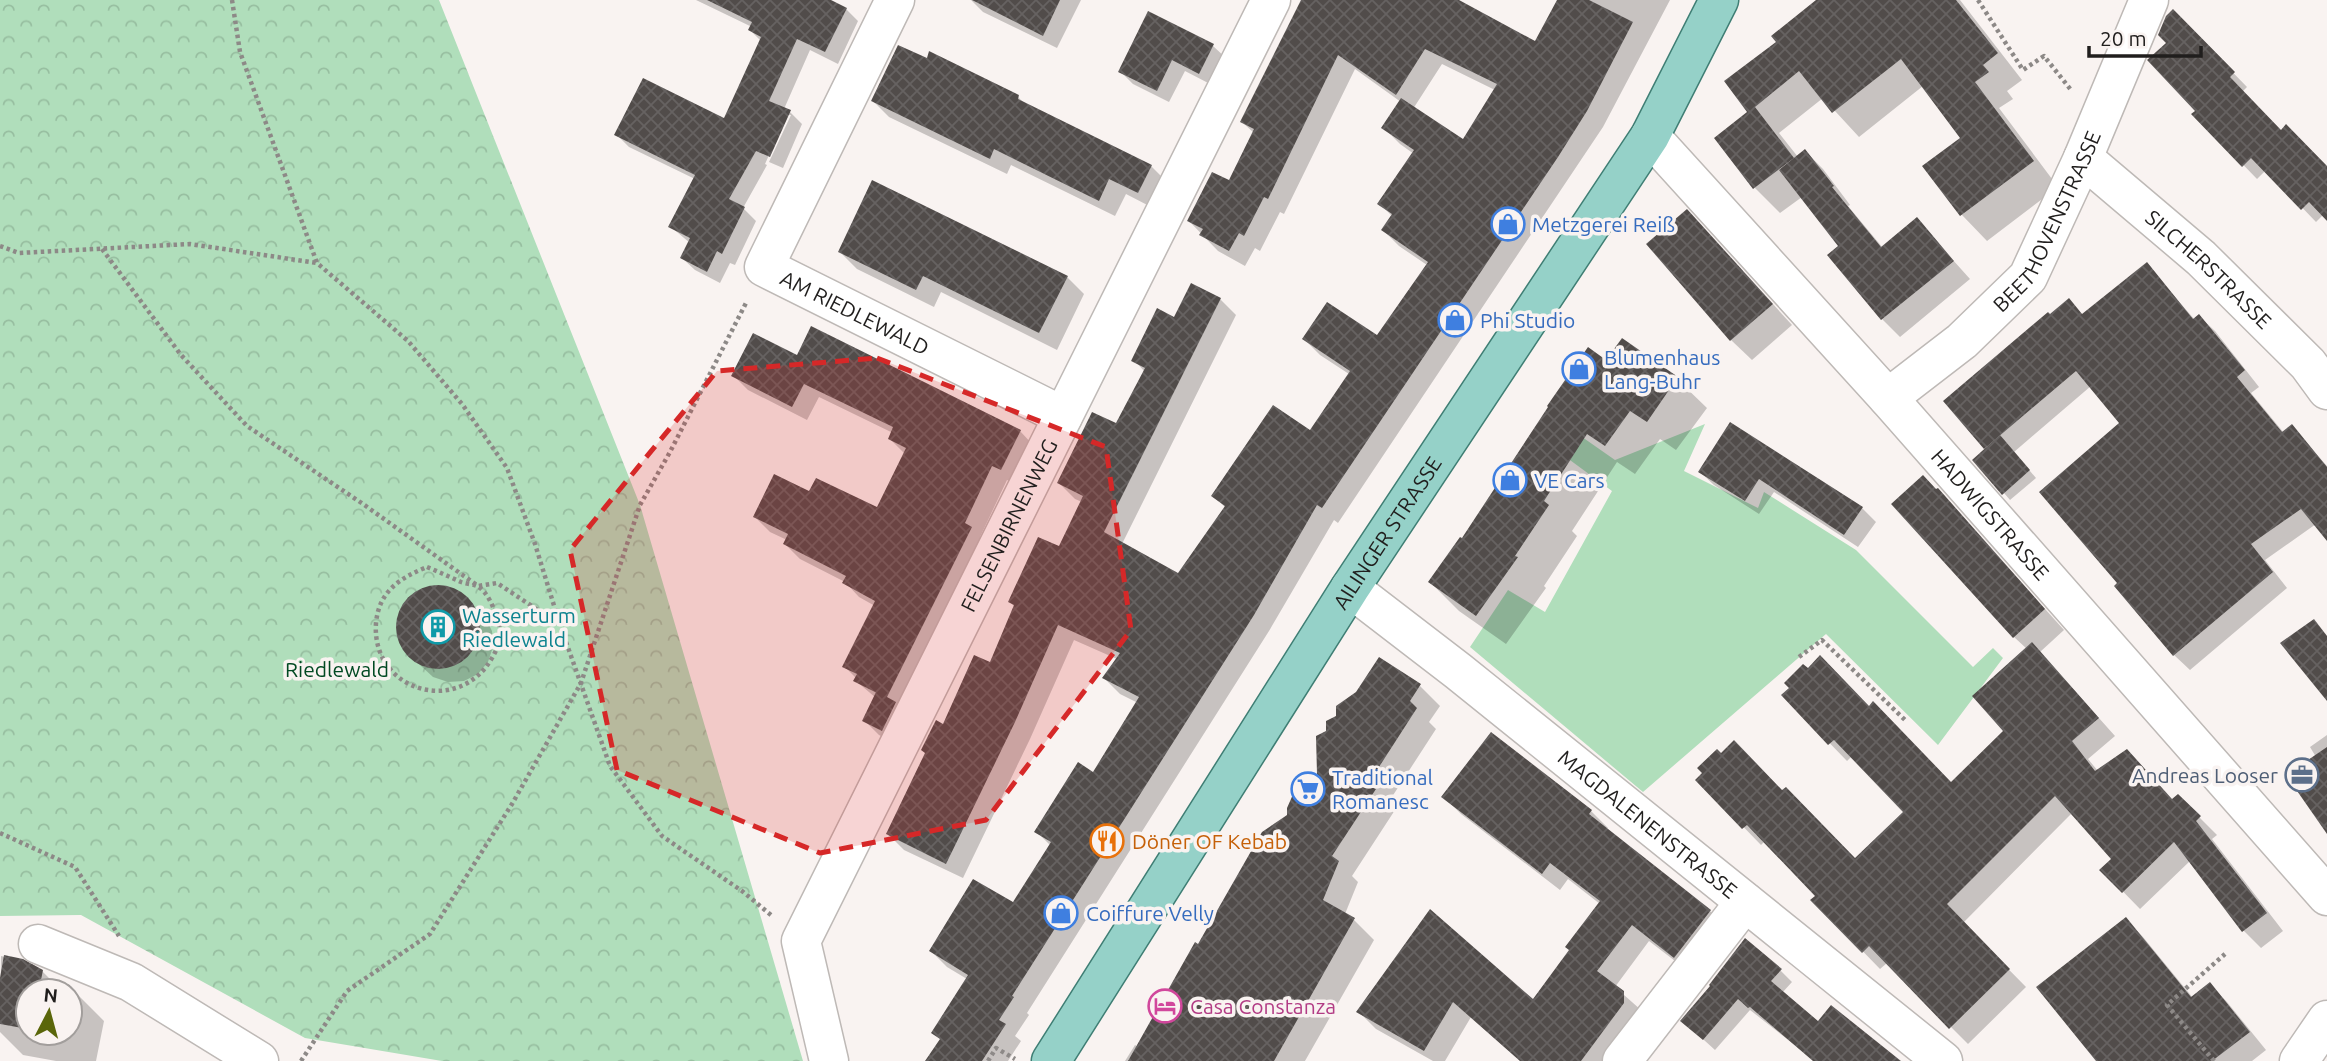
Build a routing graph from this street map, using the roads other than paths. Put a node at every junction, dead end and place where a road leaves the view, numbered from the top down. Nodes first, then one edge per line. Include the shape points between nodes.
1 (895, 0) edge
2 (1271, 0) edge
3 (1718, 0) edge
4 (2149, 0) edge
5 (1650, 136) junction
6 (2083, 158) junction
7 (2321, 367) edge
8 (1888, 398) junction
9 (1063, 416) junction
10 (1350, 588) junction
11 (2327, 897) edge
12 (1745, 902) junction
13 (38, 944) dead end
14 (2327, 1020) edge
15 (259, 1061) edge
16 (829, 1061) edge
17 (1051, 1061) edge
18 (1622, 1061) edge
19 (1943, 1061) edge
20 (2299, 1061) edge

1 - 9 street, AM RIEDLEWALD via 764,267
2 - 9 street, FELSENBIRNENWEG
3 - 5 main road, AILINGER STRASSE
4 - 6 street, BEETHOVENSTRASSE
5 - 8 street, HADWIGSTRASSE
5 - 10 main road, AILINGER STRASSE
6 - 7 street, SILCHERSTRASSE
6 - 8 street, BEETHOVENSTRASSE via 2028,277 1962,341
8 - 11 street, HADWIGSTRASSE
9 - 16 street, FELSENBIRNENWEG via 801,940
10 - 12 street, MAGDALENENSTRASSE
10 - 17 main road, AILINGER STRASSE
12 - 18 street
12 - 19 street, MAGDALENENSTRASSE
13 - 15 street via 131,982
14 - 20 street

